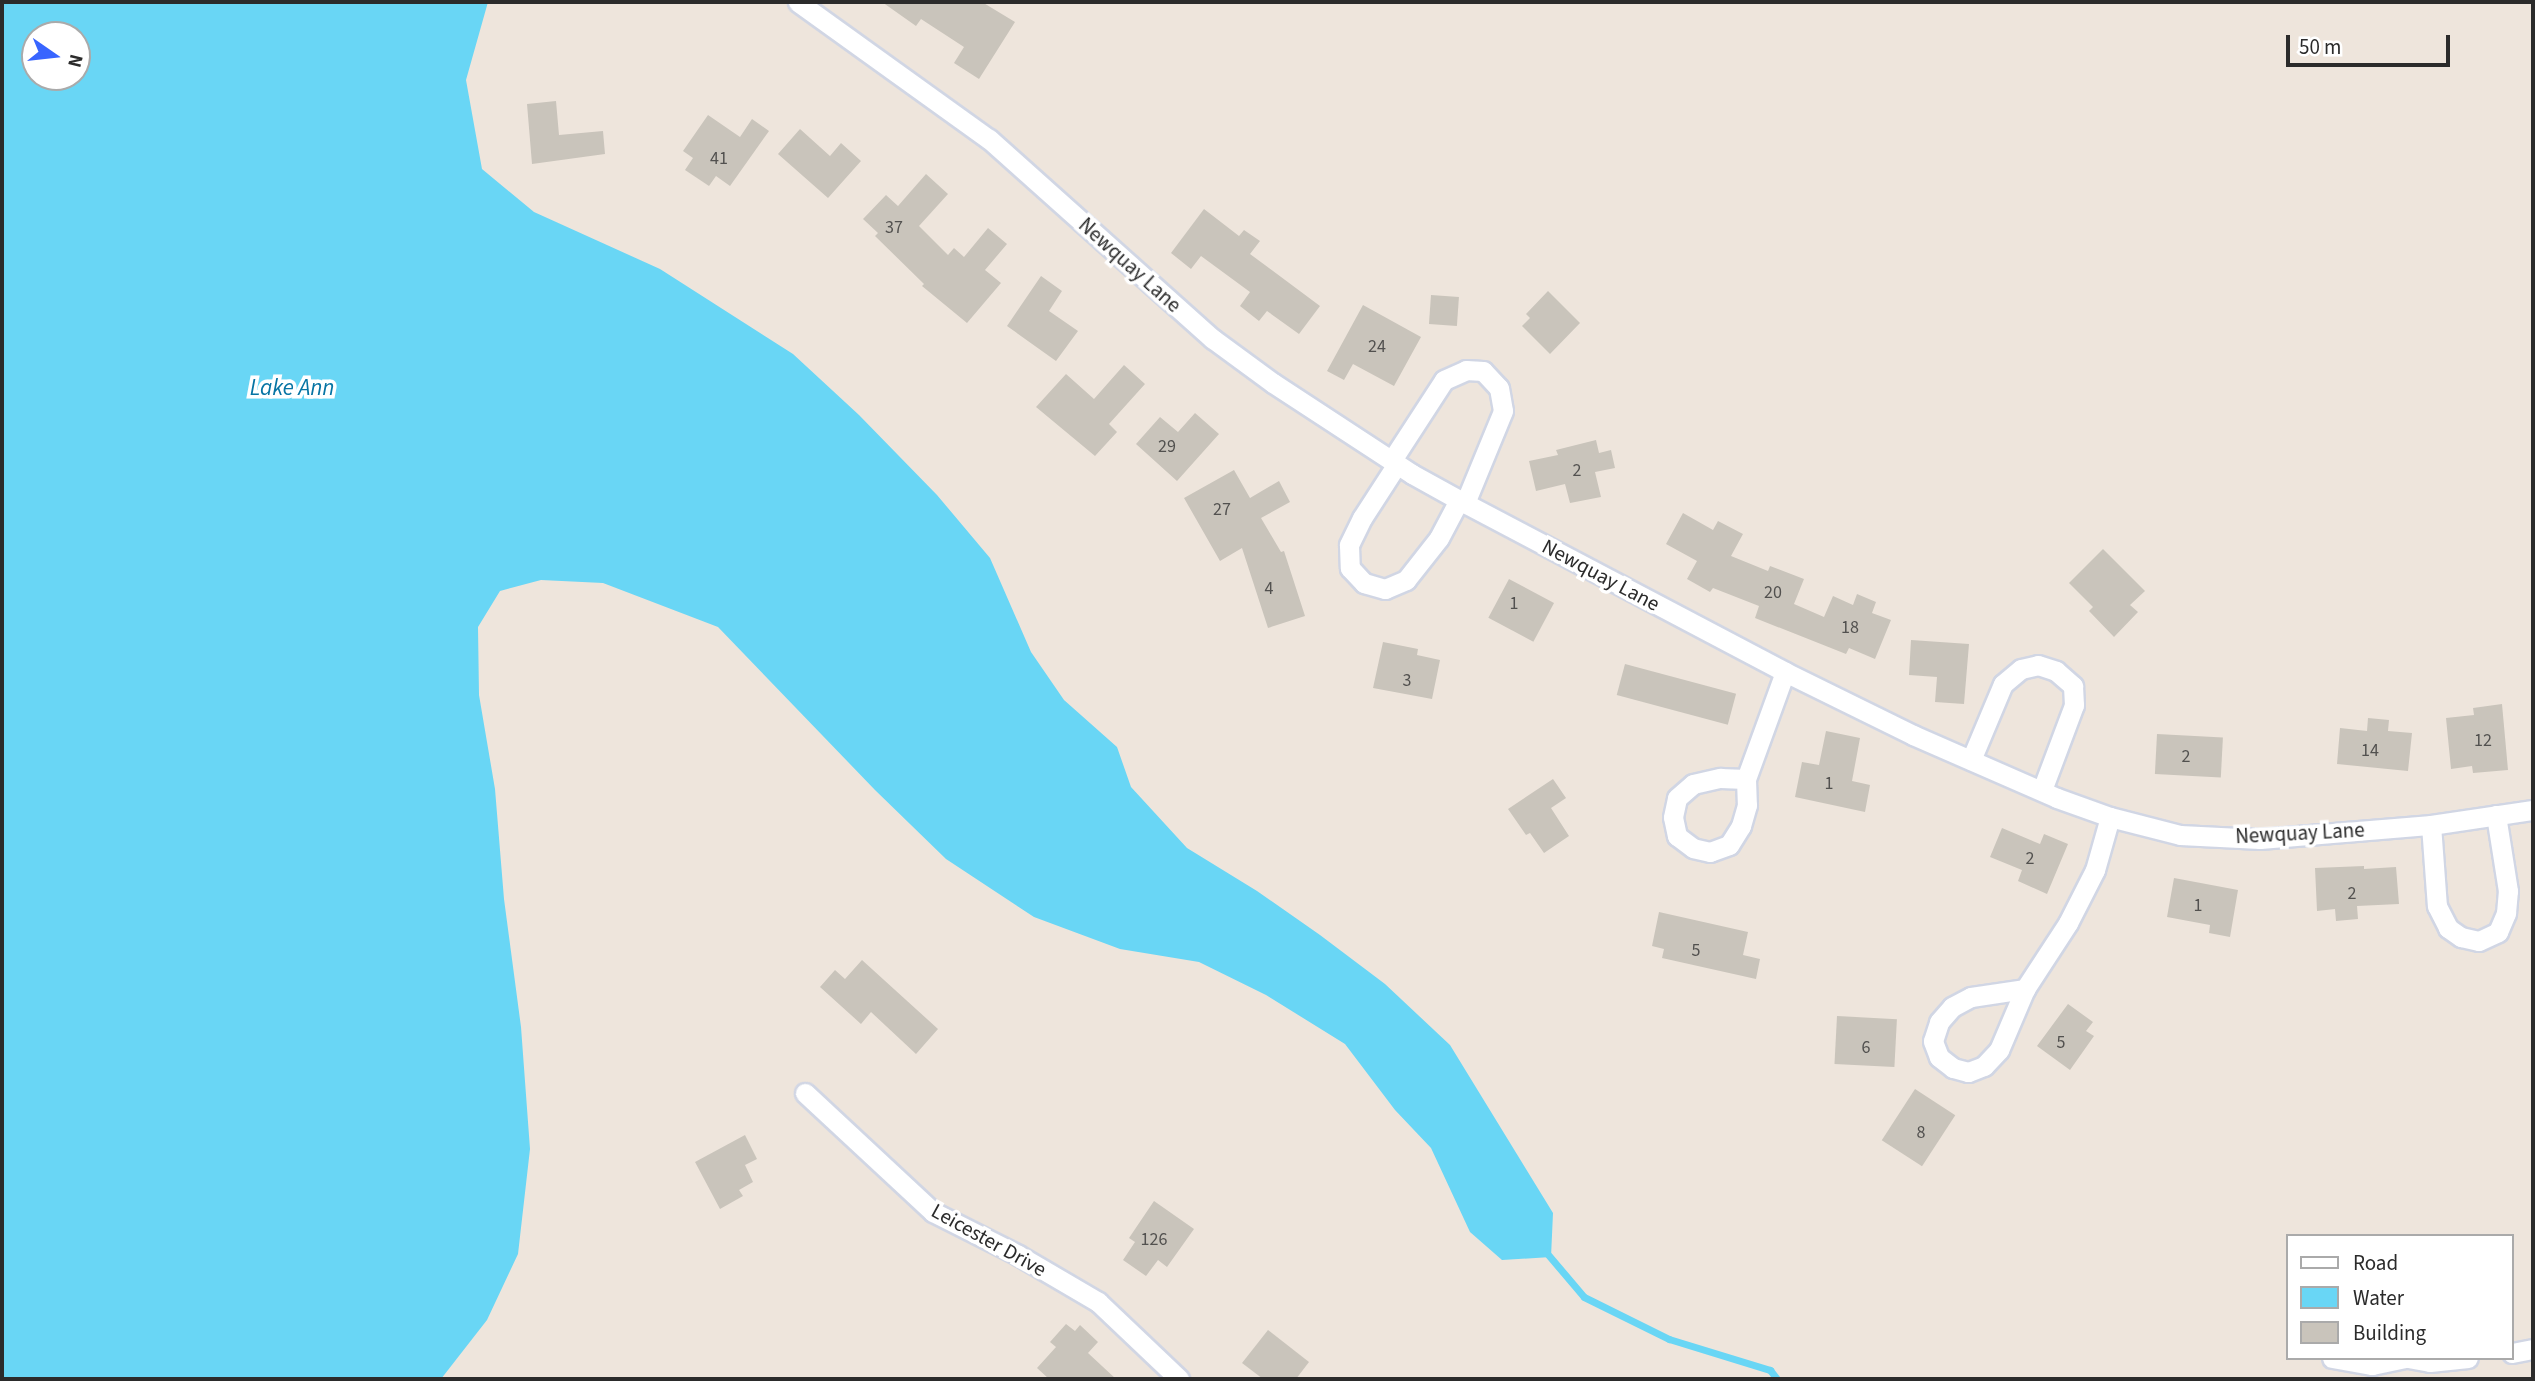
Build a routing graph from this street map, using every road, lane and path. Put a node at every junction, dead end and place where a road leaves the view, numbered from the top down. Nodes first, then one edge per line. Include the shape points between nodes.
1 (798, 2) edge
2 (1394, 462) junction
3 (1462, 501) junction
4 (1785, 672) junction
5 (1971, 760) junction
6 (1746, 779) dead end
7 (2042, 790) junction
8 (2533, 810) edge
9 (2496, 815) junction
10 (2110, 817) junction
11 (2431, 825) junction
12 (2025, 989) junction
13 (805, 1093) dead end
14 (2533, 1349) edge
15 (2514, 1353) edge
16 (2343, 1360) edge
17 (2396, 1360) edge
18 (2418, 1360) edge
19 (2449, 1360) edge
20 (1179, 1379) edge

1 - 2 street, Newquay Lane via 989,139 1213,339
2 - 3 street, Newquay Lane
2 - 3 street via 1349,545 1350,568 1364,583 1385,589 1406,580
2 - 3 street via 1444,380 1466,370 1483,371 1499,388 1503,411
3 - 4 street, Newquay Lane
4 - 5 street, Newquay Lane
4 - 6 street
5 - 7 street, Newquay Lane
5 - 7 street via 2003,684 2021,669 2038,665 2056,671 2073,686 2074,705
7 - 10 street, Newquay Lane
8 - 9 street, Newquay Lane
9 - 11 street, Newquay Lane
9 - 11 street via 2508,891 2506,913 2498,932 2479,941 2448,928 2437,906
10 - 11 street, Newquay Lane via 2180,835 2260,839
10 - 12 street via 2090,881
12 - 12 street via 1970,997 1952,1007 1939,1022 1933,1041 1939,1057 1968,1072 1984,1066 1999,1050
13 - 20 street, Leicester Drive via 933,1212 1098,1302
14 - 15 street
16 - 17 street via 2372,1365
18 - 19 street

